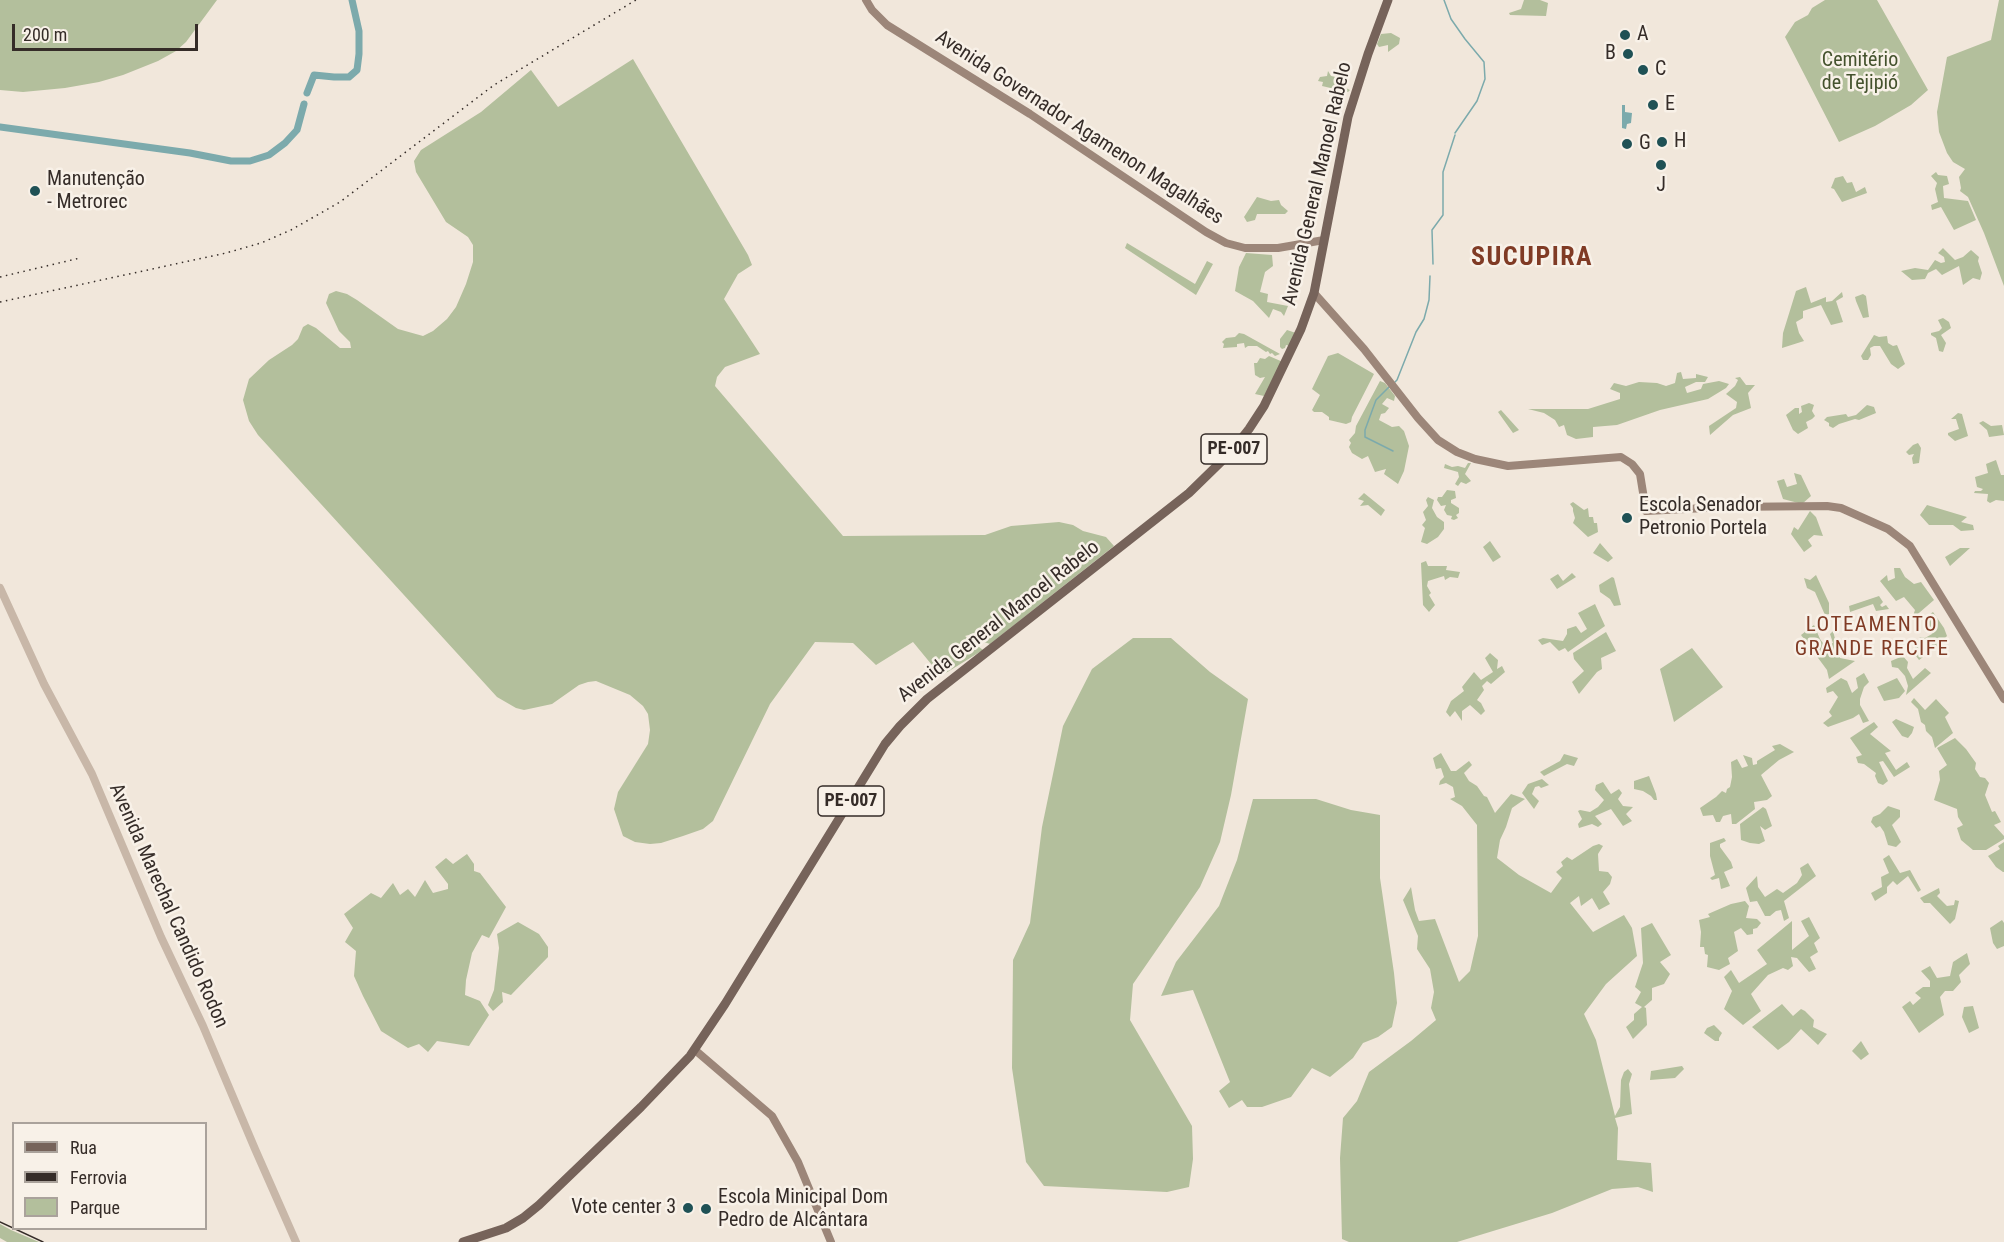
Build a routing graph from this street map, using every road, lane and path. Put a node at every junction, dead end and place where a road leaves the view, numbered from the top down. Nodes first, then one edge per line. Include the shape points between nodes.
1 (866, 0) edge
2 (1388, 0) edge
3 (1324, 240) junction
4 (1314, 293) junction
5 (0, 588) edge
6 (2004, 699) edge
7 (694, 1050) junction
8 (296, 1242) edge
9 (463, 1242) edge
10 (831, 1242) edge

1 - 3 main road, Avenida Governador Agamenon Magalhães via 887,25 1226,243 1245,248 1278,248
2 - 3 main road, Avenida General Manoel Rabelo / PE-007 via 1348,117
3 - 4 main road, Avenida General Manoel Rabelo / PE-007
4 - 6 main road via 1438,440 1457,452 1508,466 1613,457 1627,460 1640,474 1646,510 1827,506 1840,508 1896,534 1910,546
4 - 7 main road, Avenida General Manoel Rabelo / PE-007 via 1264,406 1230,453 1189,493 1118,551 927,699 885,744
5 - 8 street, Avenida Marechal Candido Rodon via 44,684 92,774
7 - 9 main road, Avenida General Manoel Rabelo / PE-007 via 539,1205 506,1228
7 - 10 main road via 772,1116 798,1162

